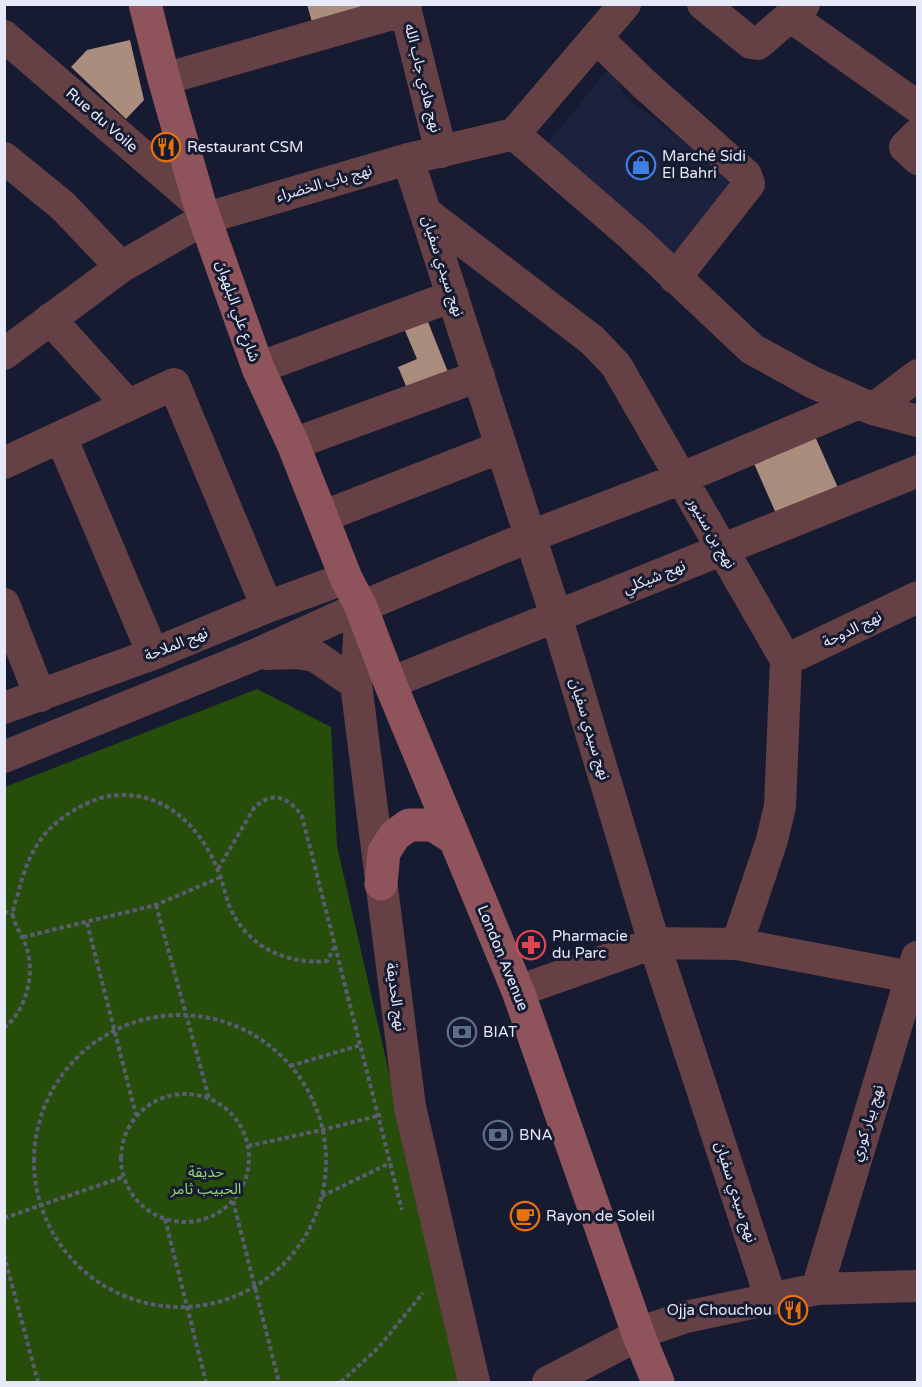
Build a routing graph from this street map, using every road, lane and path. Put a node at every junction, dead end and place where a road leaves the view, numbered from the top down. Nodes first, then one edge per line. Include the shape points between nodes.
1 (145, 4) edge
2 (625, 4) edge
3 (703, 4) edge
4 (405, 7) edge
5 (797, 10) edge
6 (4, 36) edge
7 (597, 39) junction
8 (164, 79) junction
9 (918, 107) edge
10 (514, 134) junction
11 (918, 134) edge
12 (441, 152) junction
13 (4, 158) edge
14 (408, 159) junction
15 (918, 159) edge
16 (203, 211) junction
17 (425, 212) junction
18 (121, 267) junction
19 (675, 278) junction
20 (453, 296) junction
21 (50, 320) junction
22 (10, 341) edge
23 (258, 368) junction
24 (918, 375) edge
25 (478, 376) junction
26 (128, 405) junction
27 (866, 406) junction
28 (918, 422) edge
29 (61, 437) junction
30 (293, 444) junction
31 (501, 447) junction
32 (4, 463) edge
33 (918, 471) edge
34 (682, 478) junction
35 (322, 517) junction
36 (531, 536) junction
37 (722, 550) junction
38 (346, 578) junction
39 (4, 604) edge
40 (267, 607) junction
41 (361, 607) junction
42 (914, 607) edge
43 (556, 616) junction
44 (153, 654) junction
45 (257, 654) junction
46 (786, 660) junction
47 (390, 683) junction
48 (356, 684) junction
49 (40, 696) junction
50 (4, 708) edge
51 (4, 757) edge
52 (455, 839) junction
53 (218, 869) junction
54 (220, 877) junction
55 (381, 884) junction
56 (156, 905) junction
57 (4, 911) edge
58 (13, 915) junction
59 (87, 923) junction
60 (23, 937) junction
61 (654, 944) junction
62 (737, 944) junction
63 (336, 946) junction
64 (914, 966) edge
65 (518, 991) junction
66 (185, 1015) junction
67 (4, 1028) edge
68 (114, 1030) junction
69 (361, 1045) junction
70 (290, 1066) junction
71 (209, 1098) junction
72 (410, 1107) junction
73 (378, 1115) junction
74 (136, 1116) junction
75 (322, 1130) junction
76 (248, 1146) junction
77 (390, 1163) junction
78 (123, 1178) junction
79 (321, 1197) junction
80 (233, 1201) junction
81 (41, 1207) junction
82 (404, 1217) dead end
83 (4, 1218) edge
84 (165, 1219) junction
85 (4, 1255) edge
86 (421, 1282) dead end
87 (918, 1286) edge
88 (255, 1287) junction
89 (817, 1290) junction
90 (423, 1293) junction
91 (771, 1299) junction
92 (426, 1304) dead end
93 (187, 1307) junction
94 (639, 1336) junction
95 (38, 1383) edge
96 (206, 1383) edge
97 (279, 1383) edge
98 (341, 1383) edge
99 (474, 1383) edge
100 (548, 1383) edge
101 (658, 1383) edge

1 - 8 main road, شارع علي البلهوان
2 - 7 street
3 - 5 street via 750,43 762,42
4 - 8 street
4 - 12 street, نهج هادي جاب الله
5 - 9 street
6 - 16 street, Rue du Voile
7 - 10 street
7 - 19 street via 746,175 749,184
8 - 16 main road, شارع علي البلهوان
10 - 12 street, نهج باب الخضراء
10 - 19 street
11 - 15 street via 905,147
12 - 14 street, نهج باب الخضراء
13 - 18 street via 63,206
14 - 16 street, نهج باب الخضراء
14 - 17 street, نهج سيدي سفيان
16 - 18 street, نهج باب الخضراء
16 - 23 main road, شارع علي البلهوان
17 - 20 street, نهج سيدي سفيان
17 - 34 street, نهج بن سنيور via 604,352 627,381
18 - 21 street, نهج باب الخضراء
19 - 27 street via 752,349
20 - 23 street
20 - 25 street, نهج سيدي سفيان
21 - 22 street, نهج باب الخضراء
21 - 26 street
23 - 30 main road, شارع علي البلهوان
24 - 27 street
25 - 30 street
25 - 31 street, نهج سيدي سفيان
26 - 29 street
26 - 40 street via 174,384
27 - 28 street
27 - 34 street
29 - 32 street
29 - 44 street
30 - 35 main road, شارع علي البلهوان
31 - 35 street
31 - 36 street, نهج سيدي سفيان
33 - 37 street, نهج شيكلي
34 - 36 street
34 - 37 street, نهج بن سنيور
35 - 38 main road, شارع علي البلهوان
36 - 41 street
36 - 43 street, نهج سيدي سفيان
37 - 43 street, نهج شيكلي
37 - 46 street, نهج بن سنيور
38 - 40 street, نهج الملاحة
38 - 41 main road, شارع علي البلهوان
39 - 49 street
40 - 44 street, نهج الملاحة
41 - 45 street
41 - 47 main road, London Avenue
41 - 48 street, نهج الحديقة
42 - 46 street, نهج الدوحة
43 - 47 street, نهج شيكلي
43 - 61 street, نهج سيدي سفيان
44 - 49 street, نهج الملاحة
45 - 48 street via 315,656
45 - 51 street
46 - 62 street via 780,806
47 - 52 main road, London Avenue
48 - 55 street, نهج الحديقة
49 - 50 street, نهج الملاحة
52 - 55 main road via 433,825 409,825 395,834 384,852
52 - 65 main road, London Avenue
53 - 54 path
53 - 58 path via 195,830 171,809 149,798 127,794 96,799 68,812 33,848
53 - 63 path via 254,808 276,797 292,802 302,816
54 - 56 path
54 - 63 path via 230,907 247,936 261,947 310,963 327,961
55 - 72 street, نهج الحديقة
56 - 59 path
56 - 66 path
57 - 58 path
58 - 60 path
59 - 60 path
59 - 68 path
60 - 67 path via 29,976 25,999 15,1020
61 - 62 street
61 - 65 street
61 - 91 street, نهج سيدي سفيان
62 - 64 street
63 - 69 path
64 - 89 street, نهج بيار كوري
65 - 94 main road, London Avenue
66 - 68 path via 149,1018
66 - 70 path via 215,1019 243,1029
66 - 71 path
68 - 74 path
68 - 81 path via 80,1053 54,1086 38,1124 34,1166
69 - 70 path
69 - 73 path
70 - 75 path via 305,1087
71 - 74 path via 169,1096 145,1107
71 - 76 path via 227,1109
72 - 73 path
72 - 99 street, نهج الحديقة
73 - 75 path
73 - 77 path
74 - 78 path via 125,1135 121,1156
75 - 76 path
75 - 79 path via 325,1166
76 - 80 path via 246,1174
77 - 79 path
77 - 82 path
78 - 81 path
78 - 84 path via 147,1210
79 - 88 path via 297,1248
80 - 84 path via 202,1220
80 - 88 path
81 - 83 path
81 - 93 path via 57,1241 82,1270 114,1291 149,1304
84 - 93 path
85 - 95 path
86 - 90 path
87 - 89 street
88 - 93 path via 211,1304
88 - 97 path
89 - 91 street
90 - 92 path
90 - 98 path via 378,1348
91 - 94 street via 686,1317
93 - 96 path
94 - 100 street
94 - 101 main road, London Avenue

